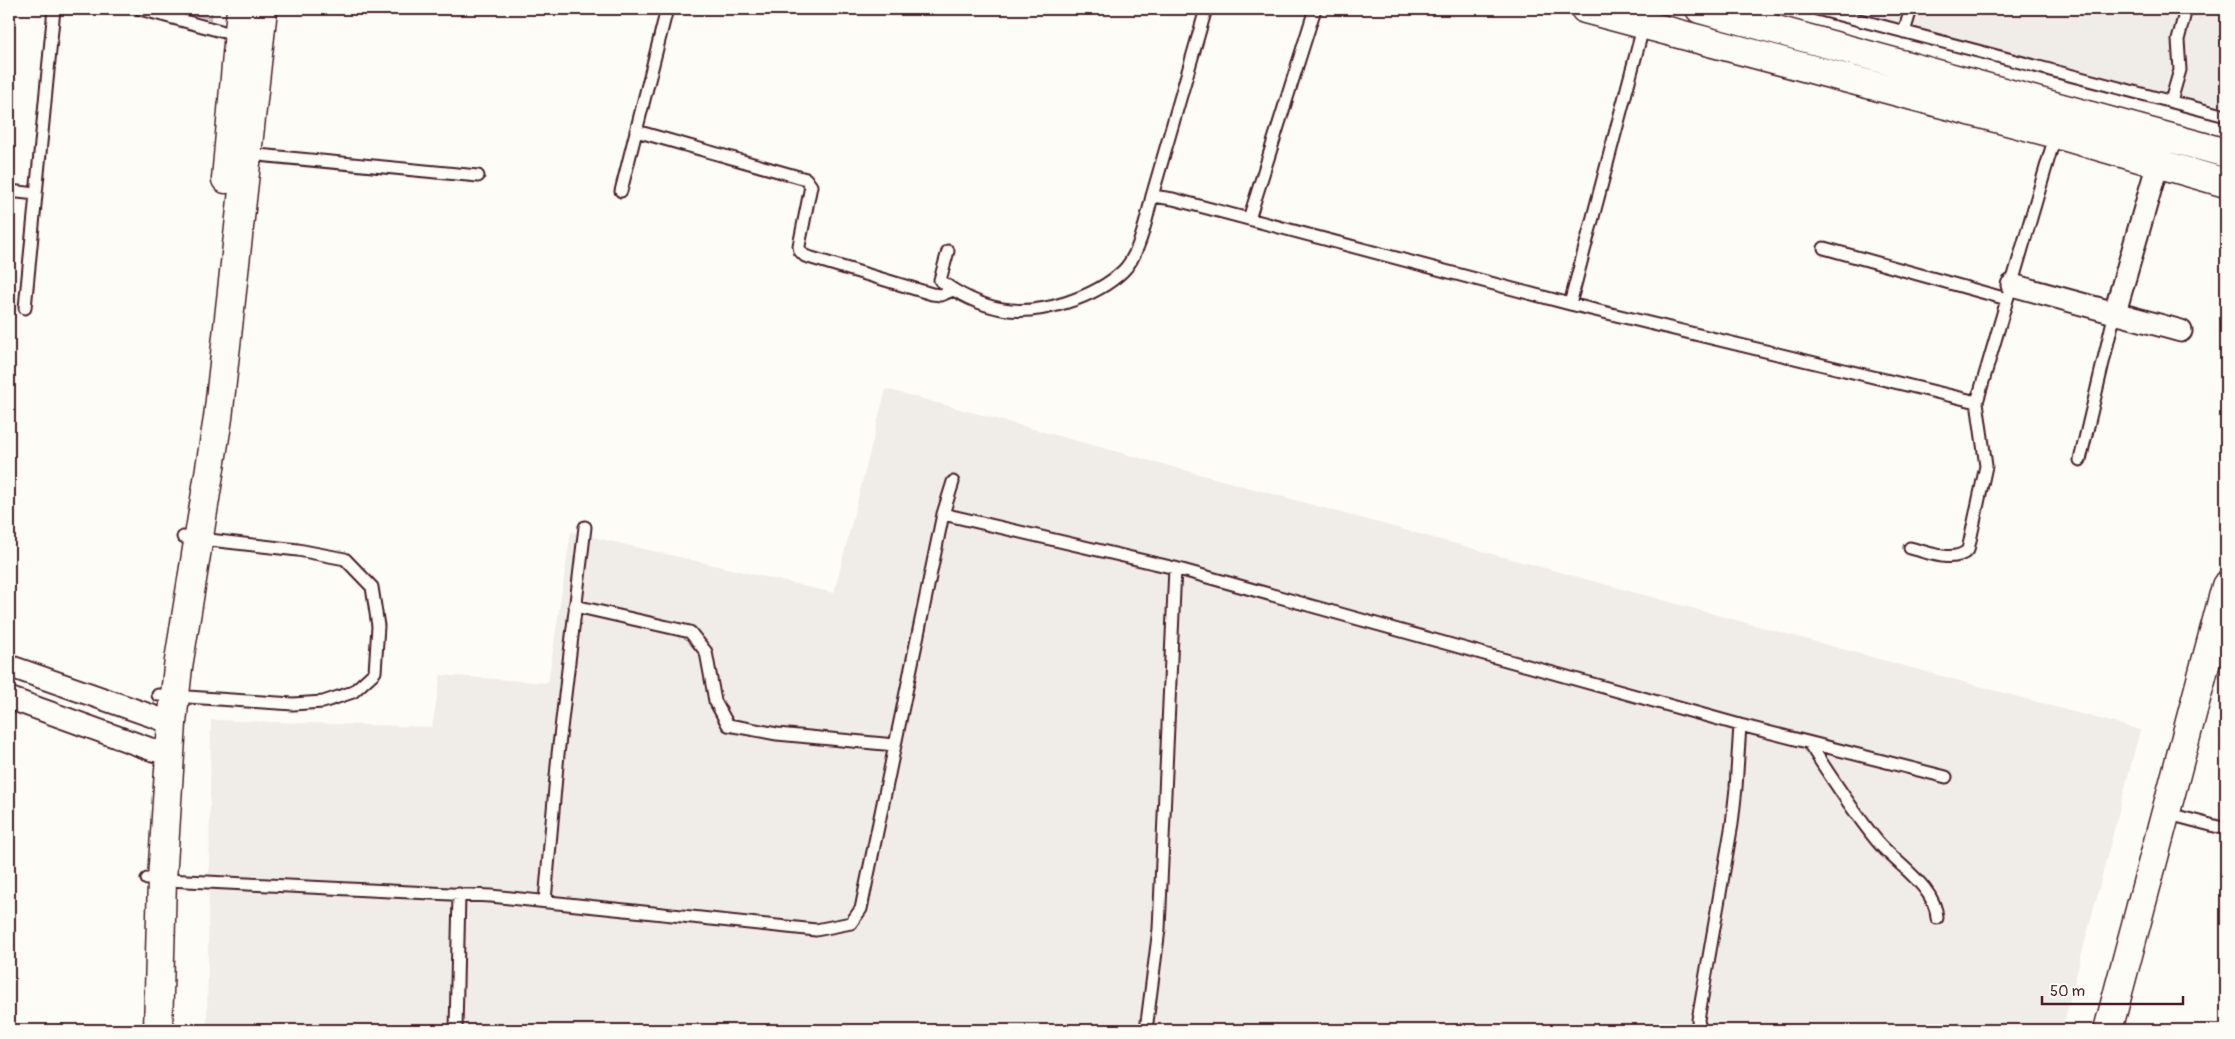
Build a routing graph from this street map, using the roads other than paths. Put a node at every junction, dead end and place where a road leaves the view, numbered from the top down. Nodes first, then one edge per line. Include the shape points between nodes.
1 (54, 9) edge
2 (140, 9) edge
3 (241, 9) edge
4 (263, 9) edge
5 (667, 9) edge
6 (1206, 9) edge
7 (1315, 9) edge
8 (1585, 9) edge
9 (1700, 9) edge
10 (1817, 9) edge
11 (1911, 9) edge
12 (2186, 9) edge
13 (1646, 17) edge
14 (1904, 32) junction
15 (249, 38) junction
16 (1906, 65) junction
17 (1898, 92) junction
18 (2171, 101) junction
19 (2226, 116) edge
20 (2060, 121) junction
21 (636, 131) junction
22 (2166, 136) junction
23 (247, 154) junction
24 (2226, 154) edge
25 (2159, 163) junction
26 (478, 176) dead end
27 (2226, 183) edge
28 (9, 191) edge
29 (621, 191) dead end
30 (36, 194) junction
31 (1152, 196) junction
32 (1249, 219) junction
33 (1824, 248) dead end
34 (948, 250) dead end
35 (953, 290) junction
36 (2009, 292) junction
37 (1570, 304) junction
38 (25, 308) dead end
39 (2115, 312) junction
40 (2182, 331) dead end
41 (1977, 402) junction
42 (2080, 460) dead end
43 (952, 482) dead end
44 (943, 514) junction
45 (585, 527) dead end
46 (191, 538) junction
47 (1910, 548) dead end
48 (1175, 568) junction
49 (2226, 586) edge
50 (575, 606) junction
51 (9, 666) edge
52 (9, 698) edge
53 (165, 708) junction
54 (1740, 725) junction
55 (1809, 743) junction
56 (895, 745) junction
57 (161, 752) junction
58 (1946, 777) dead end
59 (2165, 813) junction
60 (2226, 829) edge
61 (155, 879) junction
62 (459, 894) junction
63 (546, 902) junction
64 (1937, 918) dead end
65 (141, 1030) edge
66 (158, 1030) edge
67 (456, 1030) edge
68 (1146, 1030) edge
69 (1700, 1030) edge
70 (2108, 1030) edge

1 - 30 lane
2 - 15 lane
3 - 15 street
4 - 15 street
5 - 21 lane
6 - 31 lane
7 - 32 lane
8 - 13 street
9 - 16 street
10 - 14 lane
11 - 14 lane
12 - 18 lane via 2178,40 2180,70
13 - 17 street
13 - 37 lane
14 - 18 lane
15 - 23 street
15 - 46 street
16 - 17 street
16 - 20 street
17 - 20 street
18 - 19 lane
20 - 22 street
20 - 25 street
20 - 36 lane
21 - 29 lane
21 - 35 lane via 806,179 811,186 799,246 805,256 932,294
22 - 24 street
22 - 25 street
23 - 26 lane
23 - 46 street via 218,418
25 - 27 street
25 - 39 street
28 - 30 lane
30 - 38 lane
31 - 32 lane
31 - 35 lane via 1141,238 1125,270 1080,298 1038,309 1002,309
32 - 37 lane
33 - 36 lane
34 - 35 lane via 940,280
36 - 39 street
36 - 41 lane
37 - 41 lane
39 - 40 street
39 - 42 lane
41 - 47 lane via 1986,466 1968,550 1954,558
43 - 44 lane
44 - 48 lane
44 - 56 lane
45 - 50 lane
46 - 53 street
46 - 53 lane via 298,550 344,559 372,588 378,626 375,672 353,692 323,702
48 - 54 lane
48 - 68 lane via 1159,929
49 - 59 street
50 - 56 lane via 690,632 706,652 715,701 728,725 777,734
50 - 63 lane
51 - 53 street
52 - 57 street
53 - 57 street
54 - 55 lane
54 - 69 lane via 1732,824 1698,1020
55 - 58 lane
55 - 64 lane via 1878,843 1925,890 1935,904
56 - 63 lane via 862,909 851,923 816,930
57 - 61 street
59 - 60 lane
59 - 70 street
61 - 62 lane
61 - 65 street
61 - 66 street
62 - 63 lane
62 - 67 lane

